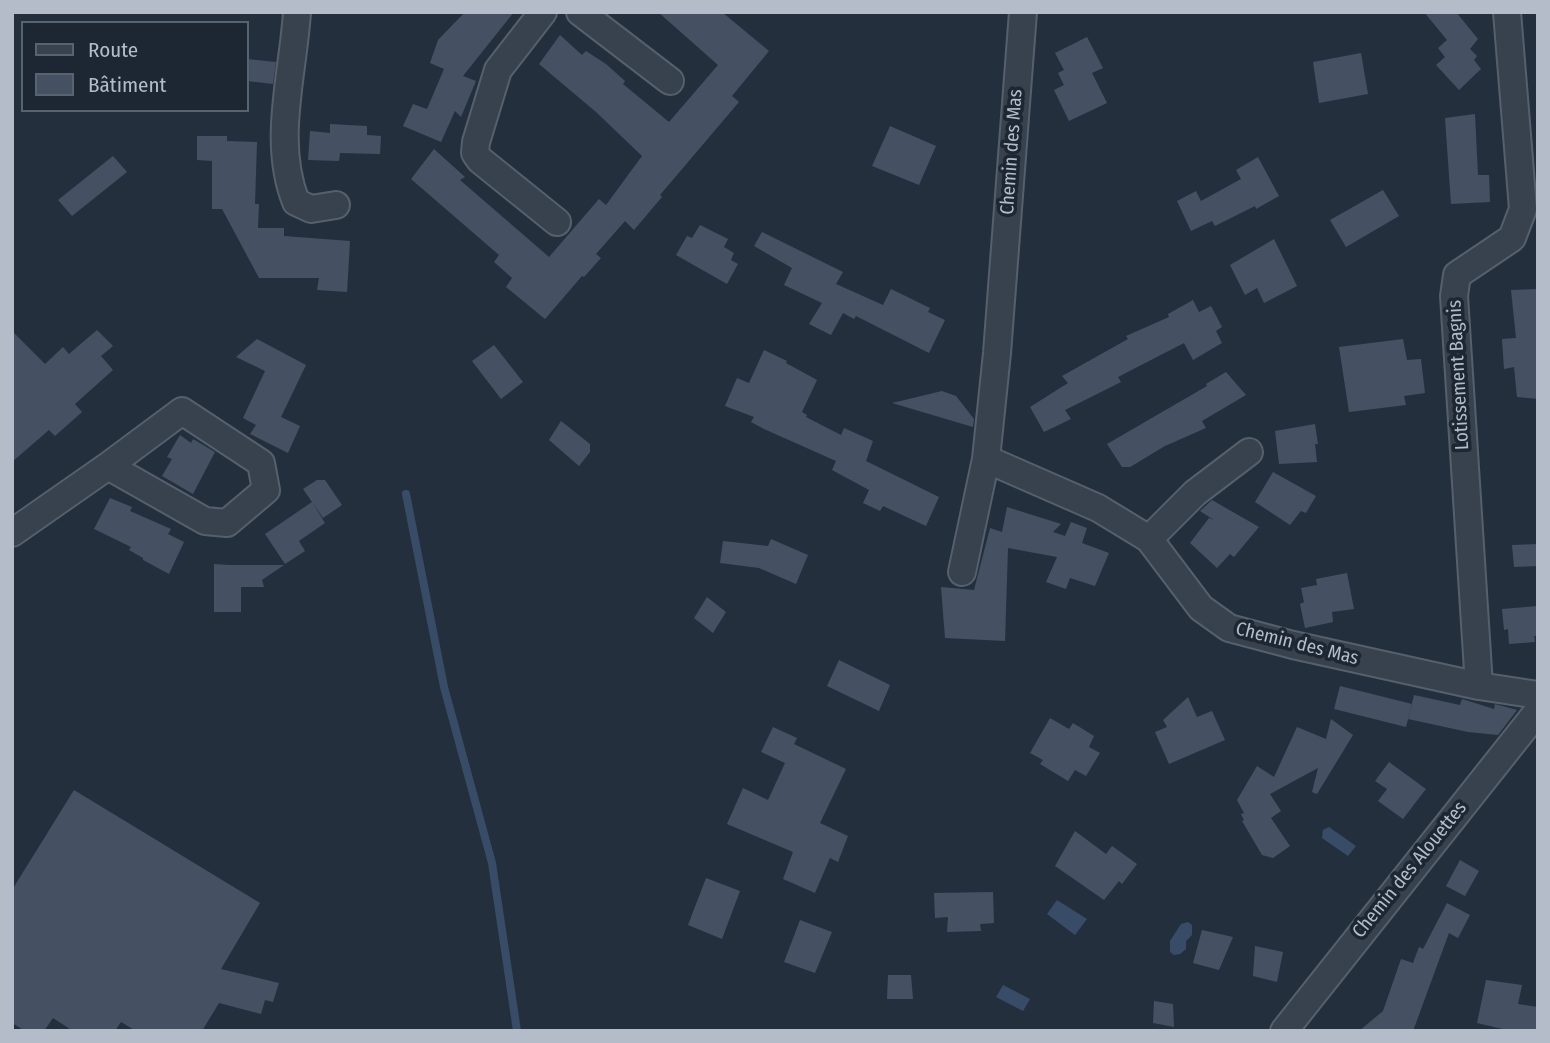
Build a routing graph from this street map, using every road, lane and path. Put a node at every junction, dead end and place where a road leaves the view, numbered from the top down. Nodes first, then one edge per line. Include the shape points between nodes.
1 (297, 12) edge
2 (543, 12) edge
3 (580, 12) edge
4 (1023, 12) edge
5 (1507, 12) edge
6 (670, 81) dead end
7 (336, 205) dead end
8 (557, 222) dead end
9 (1249, 452) dead end
10 (986, 459) junction
11 (108, 466) junction
12 (12, 533) edge
13 (1149, 540) junction
14 (962, 572) dead end
15 (1479, 686) junction
16 (1538, 695) edge
17 (1538, 711) edge
18 (1284, 1031) edge

1 - 7 street via 286,111 290,188 296,202 311,209
2 - 8 street via 498,70 475,153
3 - 6 street
4 - 10 street, Chemin des Mas
5 - 15 street, Lotissement Bagnis via 1523,209 1512,238 1457,275 1454,296
9 - 13 street via 1195,493
10 - 13 street, Chemin des Mas via 1098,508
10 - 14 street, Chemin des Mas
11 - 11 street via 182,411 261,463 266,490 227,523 205,521
11 - 12 street
13 - 15 street, Chemin des Mas via 1201,608 1229,628
15 - 16 street, Chemin des Mas
17 - 18 street, Chemin des Alouettes

